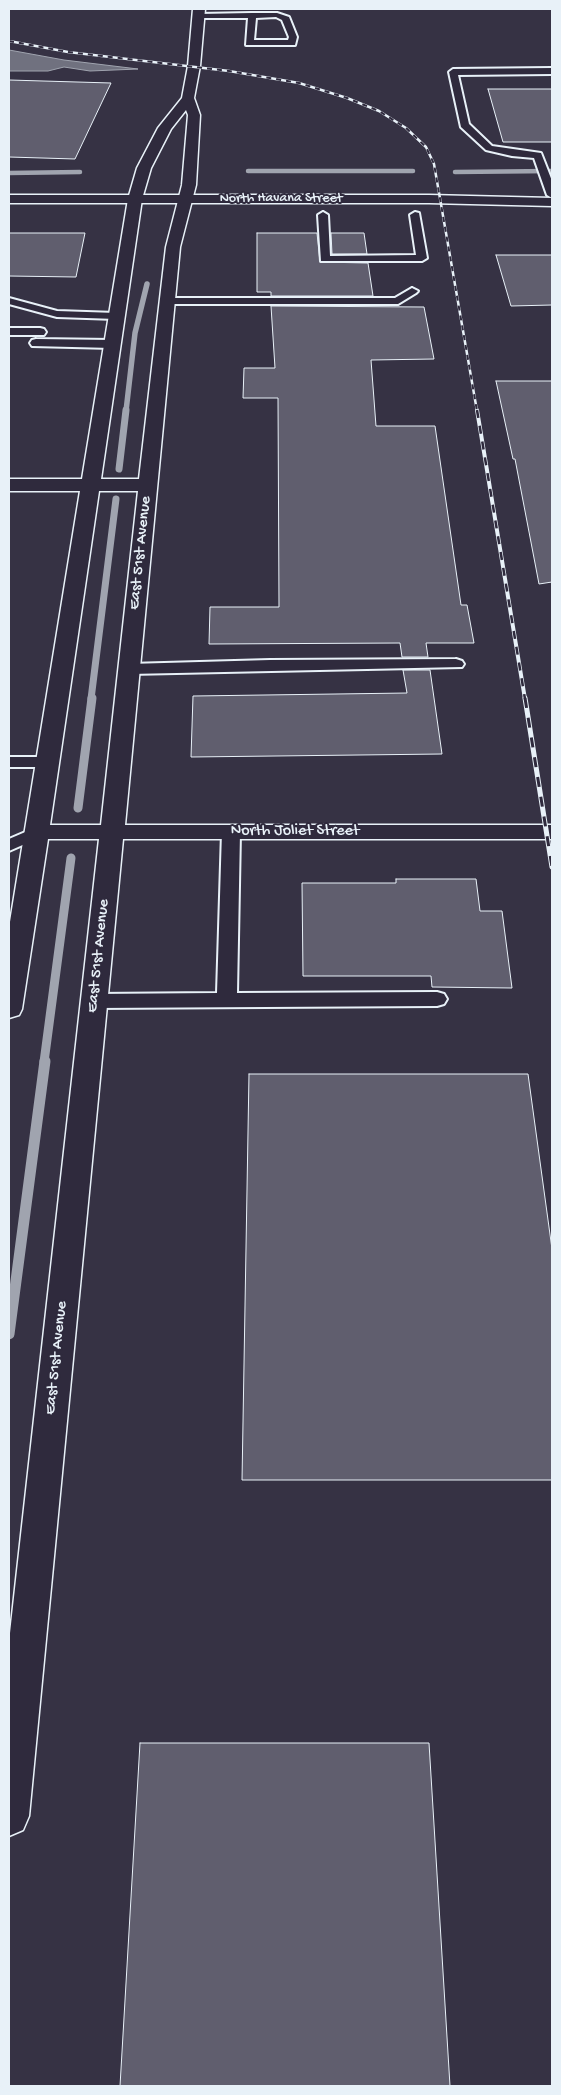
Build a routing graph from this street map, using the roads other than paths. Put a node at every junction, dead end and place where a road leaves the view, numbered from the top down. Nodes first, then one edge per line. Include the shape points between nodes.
1 (199, 12) edge
2 (252, 15) junction
3 (552, 71) edge
4 (188, 98) junction
5 (552, 153) edge
6 (538, 155) junction
7 (552, 195) edge
8 (185, 198) junction
9 (9, 199) edge
10 (552, 202) edge
11 (134, 211) junction
12 (473, 214) dead end
13 (552, 214) edge
14 (305, 215) dead end
15 (323, 215) junction
16 (342, 215) dead end
17 (396, 215) dead end
18 (421, 215) joint
19 (412, 291) dead end
20 (9, 301) edge
21 (167, 301) junction
22 (116, 316) junction
23 (9, 332) edge
24 (112, 344) junction
25 (9, 485) edge
26 (90, 485) junction
27 (148, 485) junction
28 (456, 664) dead end
29 (129, 669) junction
30 (9, 762) edge
31 (48, 762) junction
32 (37, 832) junction
33 (112, 832) junction
34 (231, 832) junction
35 (552, 832) edge
36 (9, 846) edge
37 (13, 954) edge
38 (437, 999) dead end
39 (227, 1000) junction
40 (94, 1001) junction
41 (9, 1009) edge
42 (17, 1659) edge
43 (9, 1816) edge

1 - 2 lane
1 - 4 street, East 51st Avenue
2 - 2 lane via 277,15 286,19 293,37 292,44 249,44
3 - 6 lane via 453,72 464,125 490,148 512,154
4 - 8 street, East 51st Avenue via 194,115 189,185
4 - 11 street, East 51st Avenue via 165,128 144,168
5 - 6 lane
6 - 7 lane
8 - 10 street, North Havana Street
8 - 11 street, North Havana Street
8 - 21 street, East 51st Avenue via 173,247
9 - 11 street, North Havana Street
11 - 22 street, East 51st Avenue
12 - 13 street
14 - 15 street, North Havana Street
15 - 16 street, North Havana Street
15 - 18 lane via 326,259 422,258
17 - 18 street
19 - 21 lane via 398,301
20 - 22 lane via 57,314
21 - 27 street, East 51st Avenue
22 - 24 street, East 51st Avenue
23 - 24 lane via 38,338
24 - 26 street, East 51st Avenue
25 - 26 street
26 - 27 street
26 - 31 street, East 51st Avenue
27 - 29 street, East 51st Avenue
28 - 29 lane
29 - 33 street, East 51st Avenue
30 - 31 lane
31 - 32 street, East 51st Avenue
32 - 33 street, North Joliet Street
32 - 36 lane
32 - 37 street, East 51st Avenue
33 - 34 street, North Joliet Street
33 - 40 street, East 51st Avenue
34 - 35 street, North Joliet Street
34 - 39 lane
37 - 41 street, East 51st Avenue
38 - 39 lane
39 - 40 lane
40 - 42 street, East 51st Avenue
42 - 43 street, East 51st Avenue

